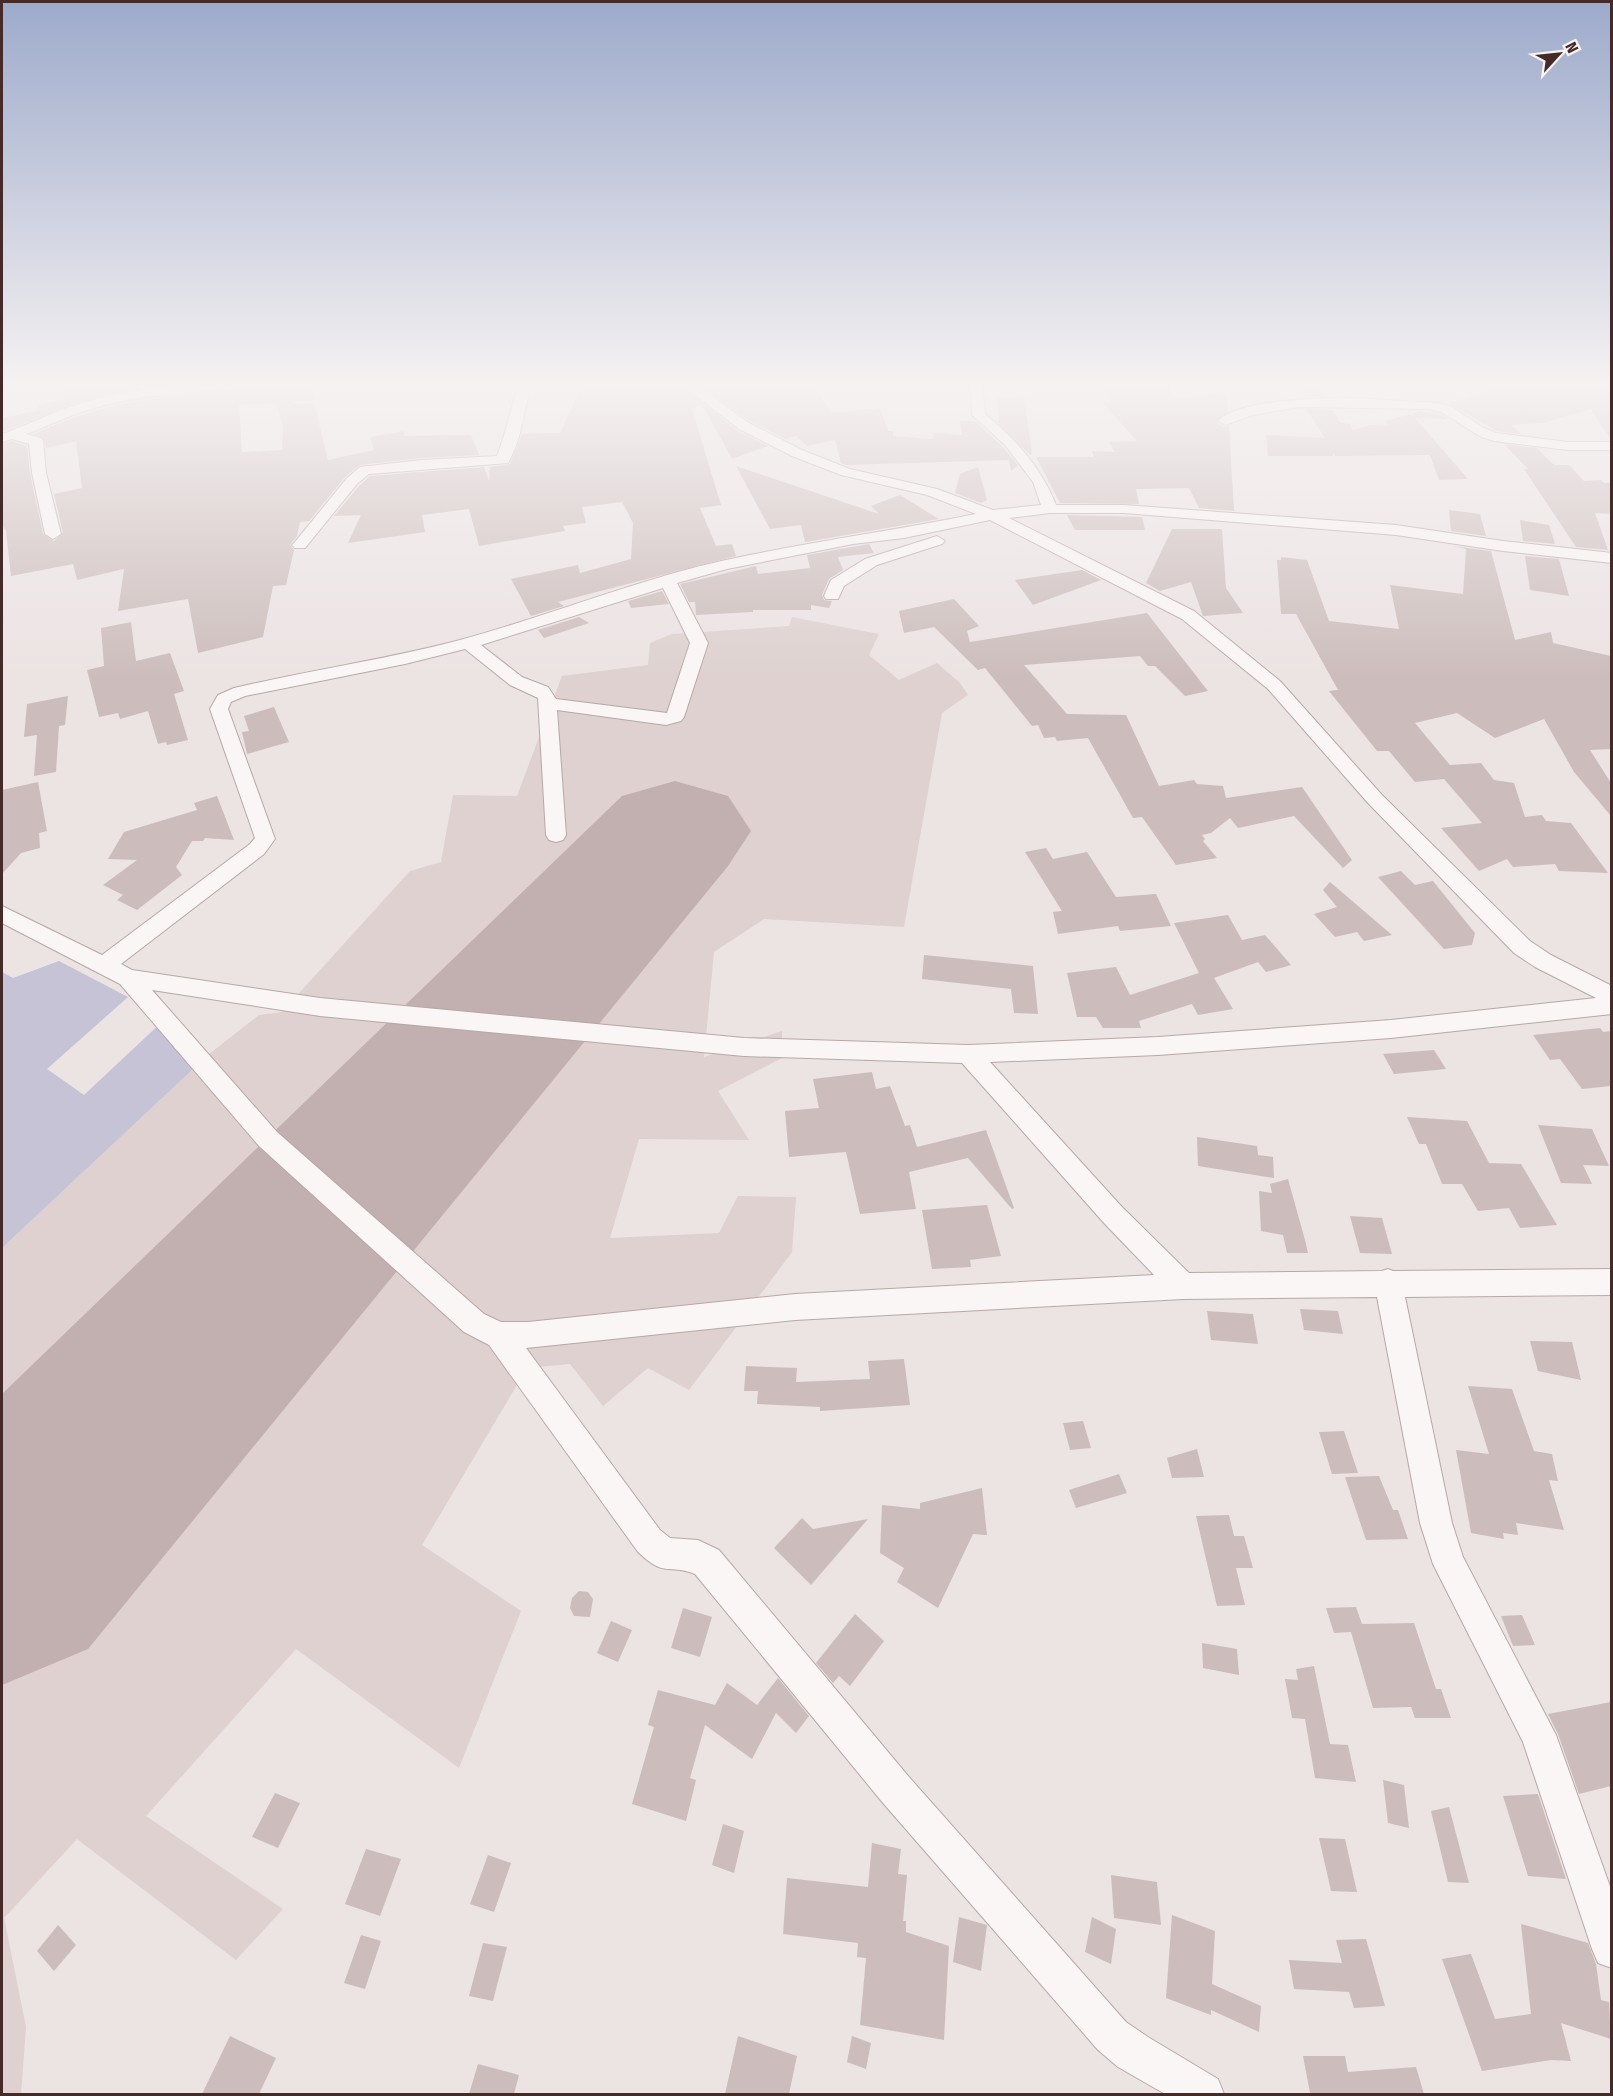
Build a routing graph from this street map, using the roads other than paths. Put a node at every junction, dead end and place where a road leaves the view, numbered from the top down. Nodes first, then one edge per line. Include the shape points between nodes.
1 (41, 482) edge
2 (351, 482) edge
3 (888, 482) edge
4 (1040, 482) edge
5 (1050, 509) junction
6 (999, 518) junction
7 (53, 534) dead end
8 (300, 545) dead end
9 (1611, 558) edge
10 (668, 581) junction
11 (832, 596) dead end
12 (468, 643) junction
13 (547, 703) junction
14 (556, 835) dead end
15 (2, 914) edge
16 (104, 965) junction
17 (128, 978) junction
18 (1611, 996) edge
19 (1611, 1005) edge
20 (968, 1054) junction
21 (1388, 1282) junction
22 (1611, 1282) edge
23 (1183, 1286) junction
24 (499, 1335) junction
25 (1611, 1949) edge
26 (1203, 2094) edge

1 - 7 street
2 - 8 street
3 - 6 street via 932,492
4 - 5 street
5 - 6 street
5 - 9 street via 1124,509 1396,530
6 - 10 street via 849,540
6 - 11 street via 871,562 837,583
6 - 18 street via 1188,615 1274,685 1375,799 1522,947
10 - 12 street
10 - 13 street via 699,643 675,717
12 - 13 street via 521,685 546,694
12 - 16 street via 240,692 224,699 219,709 266,839
13 - 14 street
15 - 16 street
16 - 17 street
17 - 20 street via 320,1007 744,1047
17 - 24 street via 268,1139 474,1323
19 - 20 street via 1380,1030 1158,1046
20 - 23 street via 1113,1215
21 - 22 street
21 - 23 street
21 - 25 street via 1449,1564 1538,1736
23 - 24 street via 795,1307
24 - 26 street via 648,1541 663,1554 698,1556 706,1562 896,1790 1112,2036

